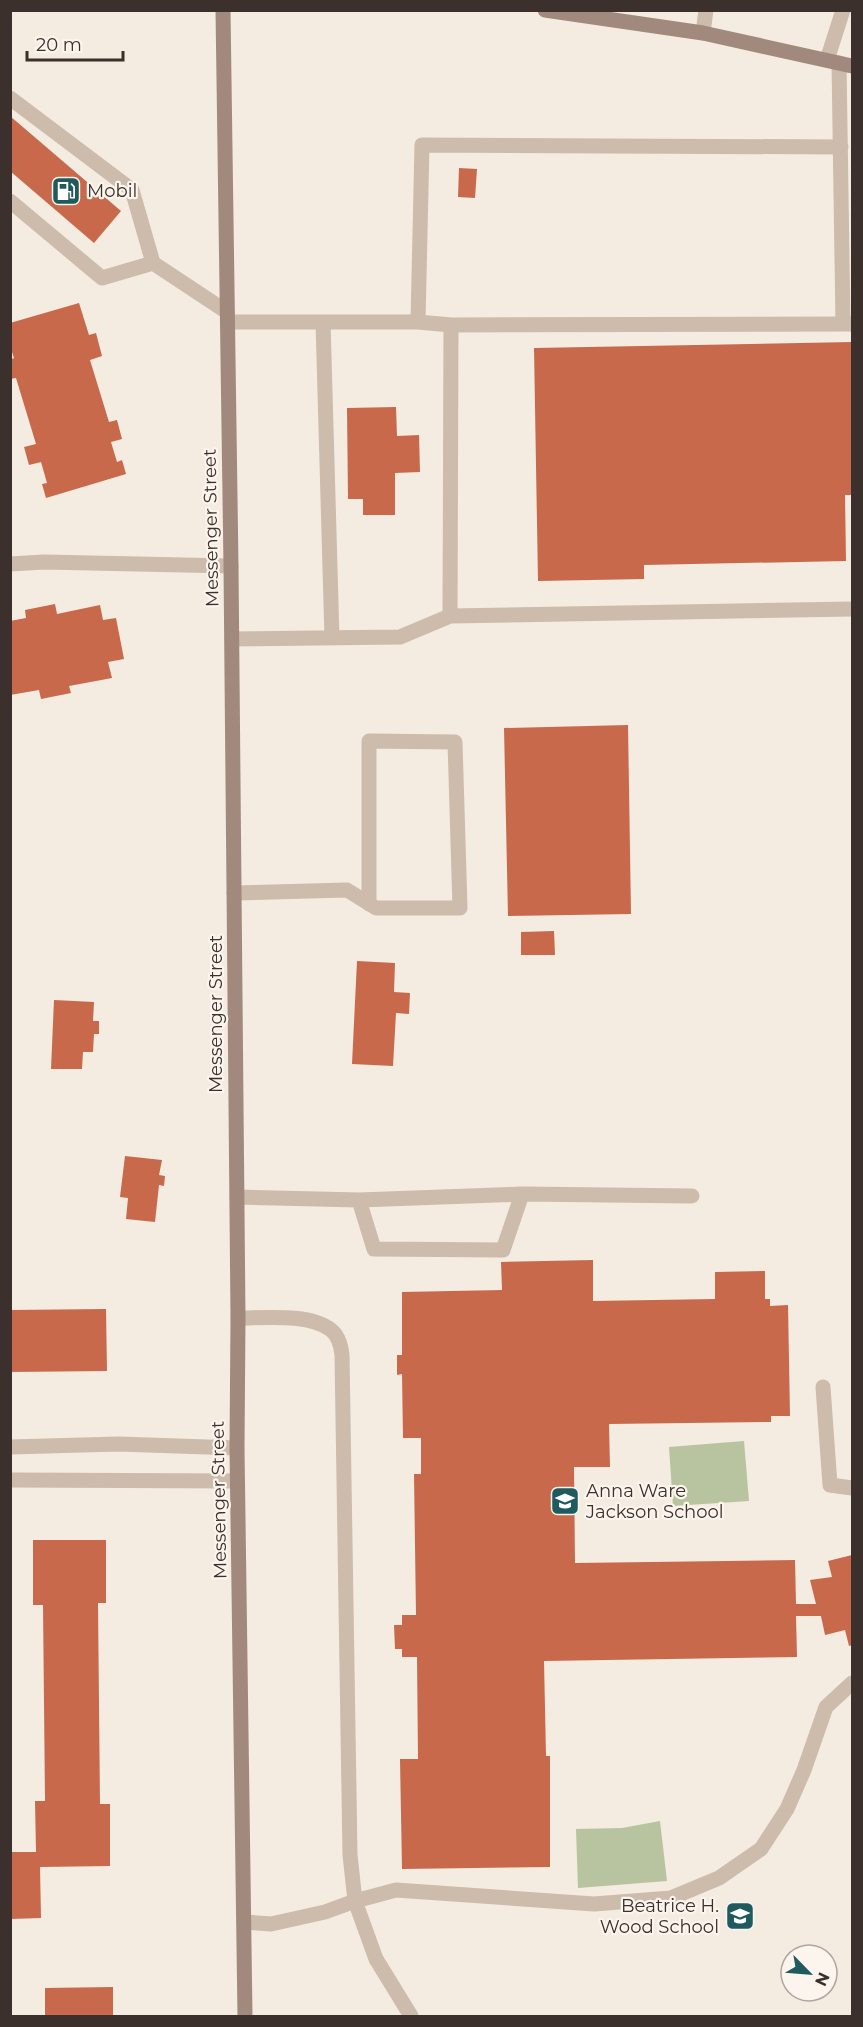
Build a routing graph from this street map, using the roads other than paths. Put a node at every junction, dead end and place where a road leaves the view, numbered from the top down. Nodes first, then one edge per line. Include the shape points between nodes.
1 (223, 10) edge
2 (546, 10) edge
3 (706, 10) edge
4 (843, 10) edge
5 (703, 33) junction
6 (840, 63) edge
7 (10, 98) edge
8 (841, 147) junction
9 (10, 201) edge
10 (847, 234) edge
11 (153, 263) junction
12 (227, 317) junction
13 (323, 322) junction
14 (418, 322) junction
15 (848, 324) edge
16 (451, 325) junction
17 (10, 564) edge
18 (231, 566) junction
19 (852, 609) edge
20 (450, 616) junction
21 (332, 638) junction
22 (232, 639) junction
23 (234, 893) junction
24 (369, 904) junction
25 (522, 1194) junction
26 (692, 1196) dead end
27 (237, 1197) junction
28 (358, 1200) junction
29 (238, 1318) junction
30 (823, 1387) dead end
31 (10, 1447) edge
32 (237, 1448) junction
33 (10, 1480) edge
34 (237, 1481) junction
35 (852, 1488) edge
36 (852, 1683) edge
37 (355, 1901) junction
38 (244, 1922) junction
39 (404, 2013) edge
40 (245, 2016) edge

1 - 12 main road, Messenger Street
2 - 5 main road
3 - 5 street
4 - 6 street
5 - 6 main road
6 - 8 street
7 - 11 street via 132,190
8 - 10 street
8 - 14 street via 423,145
9 - 11 street via 102,279
10 - 15 street
11 - 12 street
12 - 13 street
12 - 18 main road, Messenger Street
13 - 14 street
13 - 21 street
14 - 16 street
15 - 16 street
16 - 20 street
17 - 18 street via 44,561
18 - 22 main road, Messenger Street
19 - 20 street
20 - 21 street via 400,637
21 - 22 street
22 - 23 main road, Messenger Street
23 - 24 street via 347,890
23 - 27 main road, Messenger Street
24 - 24 street via 376,908 459,908 455,742 369,741
25 - 26 street
25 - 28 street
25 - 28 street via 503,1250 374,1249
27 - 28 street
27 - 29 main road, Messenger Street
29 - 32 main road, Messenger Street
29 - 37 street via 311,1320 332,1330 340,1342 350,1855
30 - 35 street via 830,1485
31 - 32 street via 118,1444
32 - 34 main road, Messenger Street
33 - 34 street
34 - 38 main road, Messenger Street
36 - 37 street via 826,1707 787,1809 761,1849 719,1878 671,1898 594,1904 396,1890
37 - 38 street via 271,1924
37 - 39 street via 376,1959
38 - 40 main road, Messenger Street

